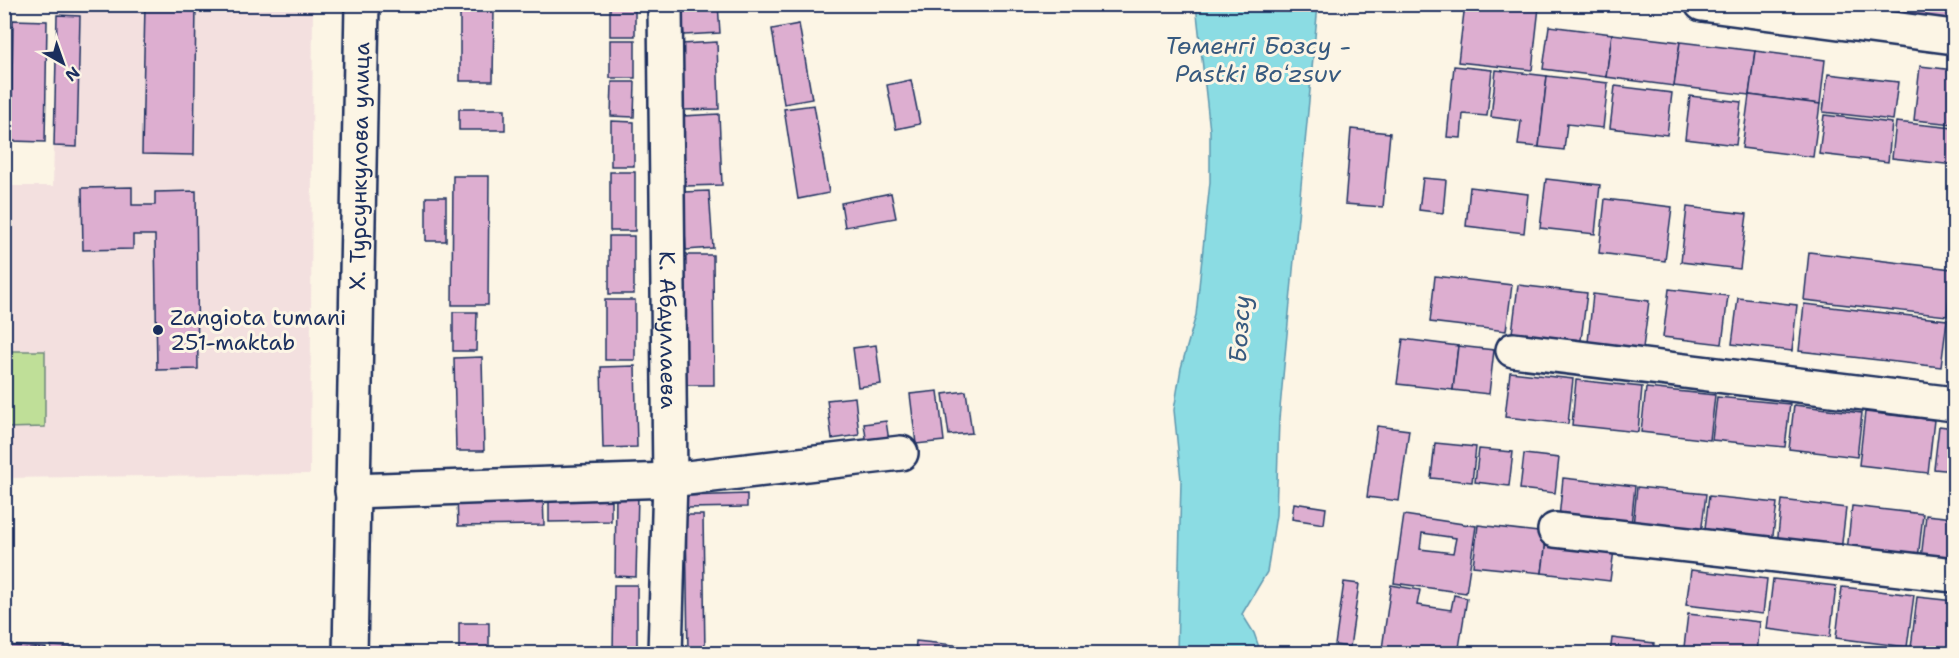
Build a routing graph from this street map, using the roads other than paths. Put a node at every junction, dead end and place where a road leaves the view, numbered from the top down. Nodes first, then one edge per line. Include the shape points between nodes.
1 (362, 4) edge
2 (665, 4) edge
3 (1702, 4) edge
4 (1954, 37) edge
5 (1513, 350) dead end
6 (1954, 404) edge
7 (900, 453) dead end
8 (670, 480) junction
9 (352, 491) junction
10 (1556, 530) dead end
11 (1954, 575) edge
12 (350, 654) edge
13 (665, 654) edge

1 - 9 street, Х. Турсункулова улица
2 - 8 street, К. Абдуллаева
3 - 4 street
5 - 6 street
7 - 8 street
8 - 9 street
8 - 13 street, К. Абдуллаева
9 - 12 street, Х. Турсункулова улица
10 - 11 street

